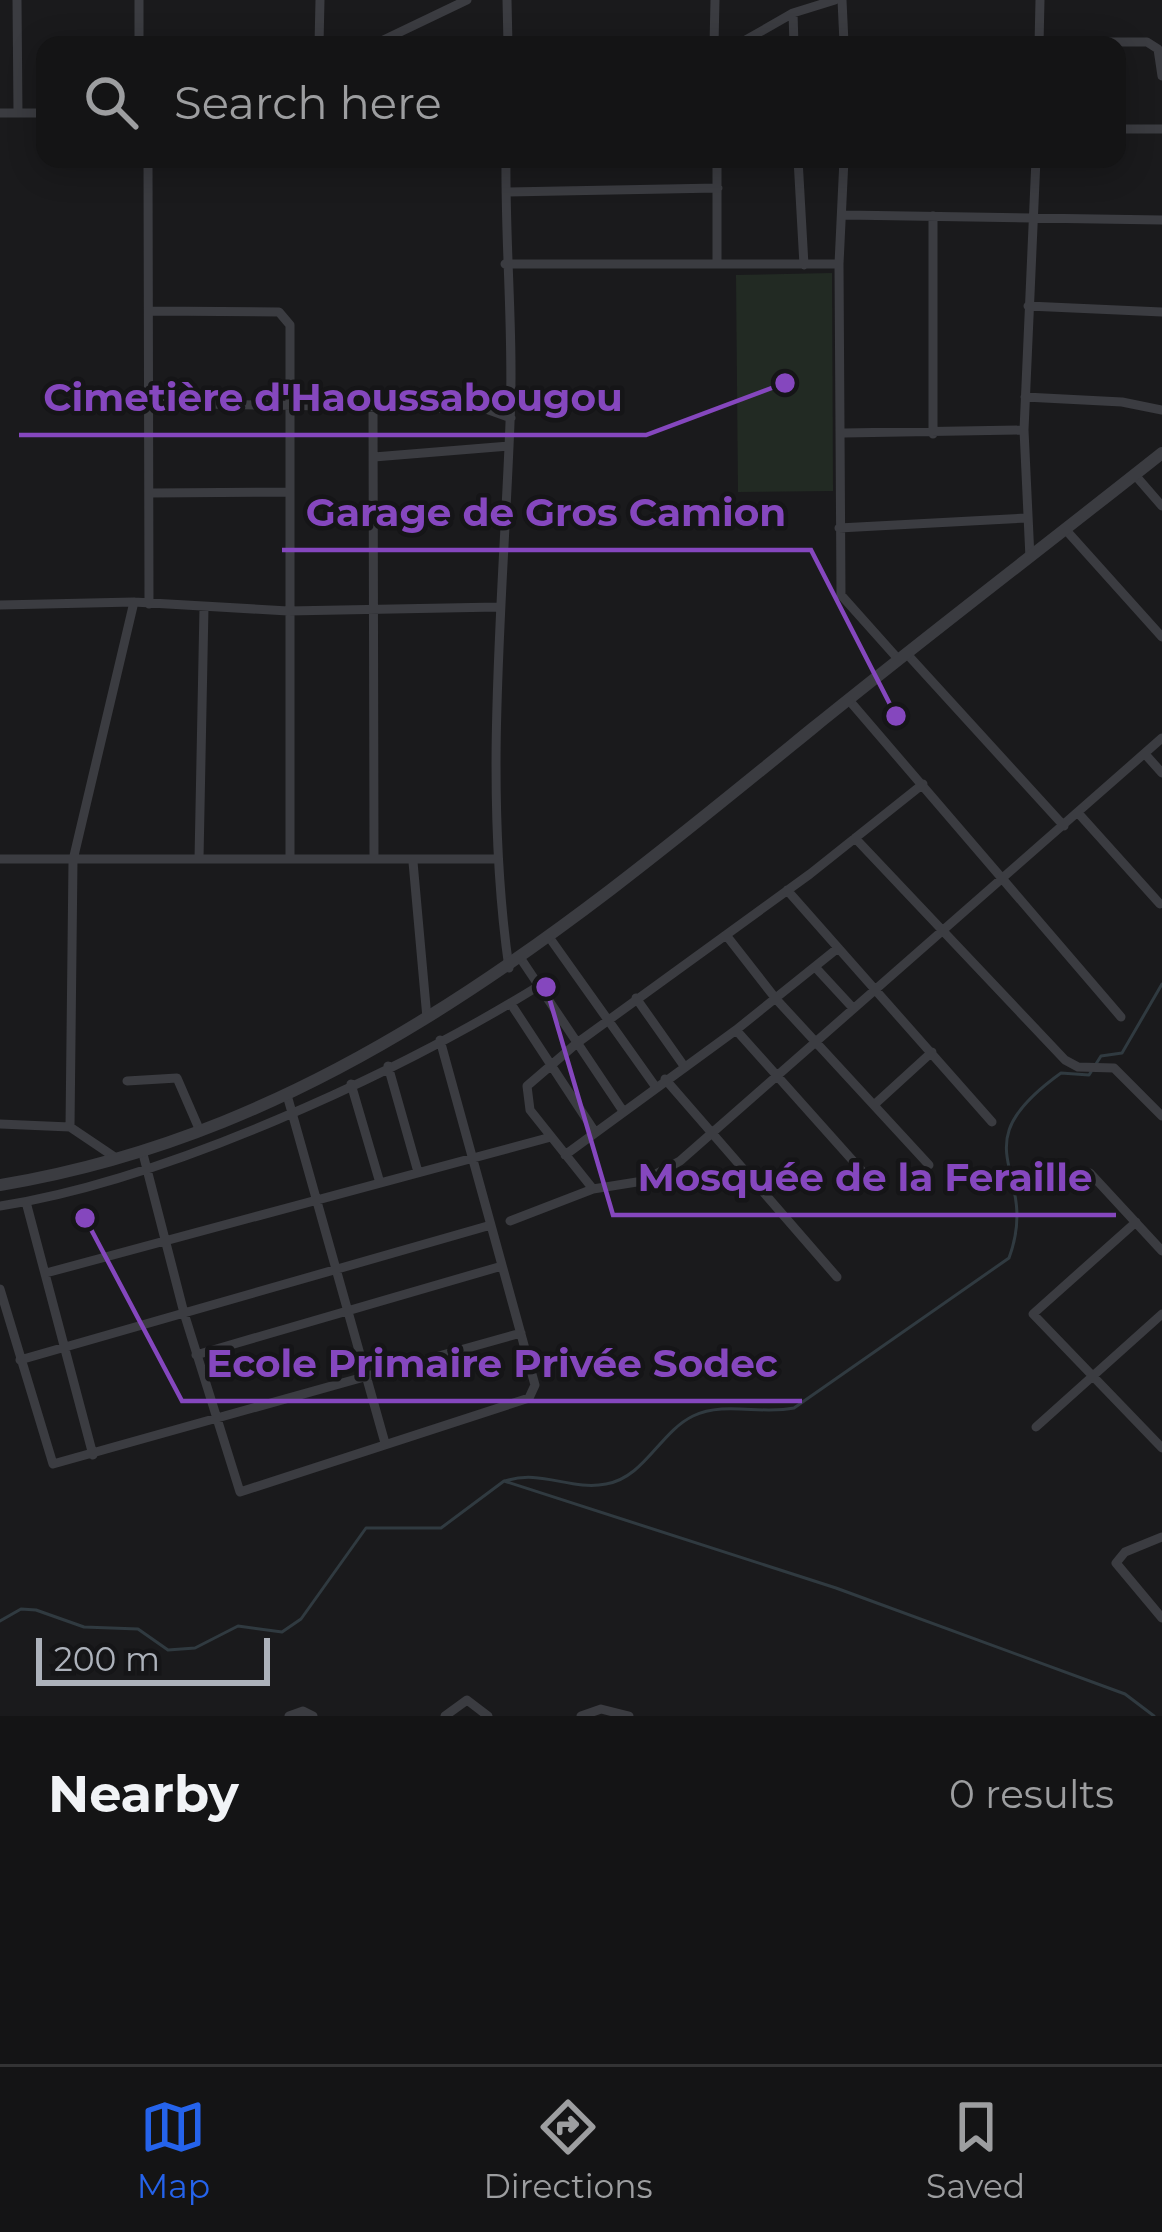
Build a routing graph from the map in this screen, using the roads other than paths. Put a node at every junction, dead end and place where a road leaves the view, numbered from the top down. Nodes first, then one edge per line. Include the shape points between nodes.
1 (17, 0) edge
2 (139, 0) edge
3 (320, 0) edge
4 (467, 0) edge
5 (507, 0) edge
6 (715, 0) edge
7 (838, 0) edge
8 (1040, 0) edge
9 (793, 13) junction
10 (139, 36) edge
11 (319, 36) edge
12 (393, 36) edge
13 (508, 36) edge
14 (714, 36) edge
15 (753, 36) edge
16 (794, 36) edge
17 (843, 36) edge
18 (1039, 36) edge
19 (1126, 42) edge
20 (1162, 76) edge
21 (0, 113) edge
22 (18, 113) junction
23 (36, 113) edge
24 (1126, 129) edge
25 (1162, 129) edge
26 (148, 168) edge
27 (506, 168) edge
28 (717, 168) edge
29 (799, 168) edge
30 (844, 168) edge
31 (1036, 168) edge
32 (718, 188) junction
33 (506, 192) junction
34 (844, 215) junction
35 (1034, 215) junction
36 (933, 216) junction
37 (1162, 220) edge
38 (505, 264) junction
39 (717, 264) junction
40 (839, 264) junction
41 (804, 265) junction
42 (1028, 306) junction
43 (150, 311) junction
44 (1162, 312) edge
45 (1025, 397) junction
46 (151, 403) junction
47 (292, 404) junction
48 (374, 406) junction
49 (1162, 410) edge
50 (511, 418) junction
51 (1024, 430) junction
52 (844, 433) junction
53 (933, 434) junction
54 (509, 446) junction
55 (1162, 453) edge
56 (374, 457) junction
57 (1135, 475) junction
58 (290, 492) junction
59 (151, 493) junction
60 (1162, 506) edge
61 (1026, 518) junction
62 (839, 528) junction
63 (1065, 530) junction
64 (1030, 558) junction
65 (134, 602) junction
66 (149, 604) junction
67 (0, 605) edge
68 (204, 607) junction
69 (374, 607) junction
70 (498, 607) junction
71 (288, 611) junction
72 (1162, 638) edge
73 (903, 657) junction
74 (848, 699) junction
75 (1162, 738) edge
76 (1145, 754) junction
77 (1162, 773) edge
78 (923, 784) junction
79 (1079, 814) junction
80 (1064, 826) junction
81 (855, 838) junction
82 (374, 858) junction
83 (0, 859) edge
84 (199, 859) junction
85 (290, 859) junction
86 (73, 860) junction
87 (496, 860) junction
88 (413, 862) junction
89 (1001, 878) junction
90 (787, 890) junction
91 (1160, 904) edge
92 (939, 928) junction
93 (726, 935) junction
94 (550, 937) junction
95 (838, 948) junction
96 (515, 963) junction
97 (816, 968) junction
98 (537, 987) junction
99 (874, 987) junction
100 (636, 998) junction
101 (776, 999) junction
102 (511, 1004) junction
103 (852, 1007) junction
104 (1121, 1017) dead end
105 (608, 1020) junction
106 (428, 1021) junction
107 (736, 1030) junction
108 (440, 1040) junction
109 (814, 1042) junction
110 (577, 1043) junction
111 (932, 1052) junction
112 (550, 1064) junction
113 (388, 1066) junction
114 (684, 1066) junction
115 (776, 1076) junction
116 (127, 1081) dead end
117 (660, 1083) junction
118 (351, 1084) junction
119 (287, 1095) junction
120 (875, 1104) junction
121 (623, 1111) junction
122 (293, 1112) junction
123 (1162, 1116) edge
124 (992, 1122) dead end
125 (0, 1124) edge
126 (70, 1127) junction
127 (200, 1131) junction
128 (596, 1132) junction
129 (713, 1133) junction
130 (551, 1137) junction
131 (142, 1150) junction
132 (565, 1155) junction
133 (472, 1157) junction
134 (116, 1158) junction
135 (147, 1166) junction
136 (929, 1166) dead end
137 (418, 1172) junction
138 (1090, 1173) dead end
139 (380, 1183) junction
140 (0, 1185) edge
141 (593, 1189) junction
142 (879, 1190) dead end
143 (319, 1200) junction
144 (26, 1202) junction
145 (0, 1206) edge
146 (510, 1221) dead end
147 (1136, 1222) junction
148 (491, 1225) junction
149 (164, 1240) junction
150 (1162, 1251) edge
151 (502, 1266) junction
152 (337, 1270) junction
153 (46, 1273) junction
154 (836, 1277) dead end
155 (0, 1289) edge
156 (349, 1310) junction
157 (184, 1313) junction
158 (1162, 1314) edge
159 (521, 1333) junction
160 (64, 1348) junction
161 (196, 1354) junction
162 (20, 1360) junction
163 (368, 1377) junction
164 (1090, 1377) junction
165 (215, 1421) junction
166 (1036, 1427) dead end
167 (385, 1443) junction
168 (1162, 1448) edge
169 (93, 1455) junction
170 (1162, 1537) edge
171 (1162, 1618) edge
172 (289, 1716) edge
173 (314, 1716) edge
174 (445, 1716) edge
175 (488, 1716) edge
176 (581, 1716) edge
177 (628, 1716) edge

1 - 22 street
2 - 10 street
3 - 11 street
4 - 12 street
5 - 13 street
6 - 14 street
7 - 9 street
7 - 17 street
8 - 18 street
9 - 15 street
9 - 16 street
19 - 20 street via 1157,49
21 - 22 street
22 - 23 street
24 - 25 street
26 - 43 street
27 - 33 street
28 - 32 street
29 - 41 street
30 - 34 street
31 - 35 street
32 - 33 street
32 - 39 street
33 - 38 street
34 - 36 street
34 - 40 street
35 - 36 street
35 - 37 street
35 - 42 street
36 - 53 street
38 - 39 street
38 - 50 street
39 - 41 street
40 - 41 street
40 - 52 street
42 - 44 street
42 - 45 street
43 - 46 street
43 - 47 street via 287,316
45 - 49 street
45 - 51 street
46 - 47 street
46 - 59 street
47 - 48 street
47 - 58 street
48 - 50 street via 486,409
48 - 56 street
50 - 54 street
51 - 53 street
51 - 61 street
52 - 53 street
52 - 62 street
54 - 56 street
54 - 70 street
55 - 57 street
56 - 69 street
57 - 60 street
57 - 63 street
58 - 59 street
58 - 71 street
59 - 66 street
61 - 62 street
61 - 64 street
62 - 73 street via 842,596
63 - 64 street
63 - 72 street
64 - 73 street
65 - 66 street
65 - 67 street
65 - 86 street
66 - 68 street
68 - 71 street
68 - 84 street
69 - 70 street
69 - 71 street
69 - 82 street
70 - 87 street
71 - 85 street
73 - 74 street
73 - 80 street
74 - 78 street
74 - 94 street
75 - 76 street
76 - 77 street
76 - 79 street
78 - 81 street
78 - 89 street
79 - 80 street
79 - 91 street
80 - 89 street
81 - 90 street
81 - 92 street
82 - 85 street
82 - 88 street
83 - 86 street
84 - 85 street
84 - 86 street
86 - 126 street
87 - 88 street
87 - 96 street
88 - 106 street
89 - 92 street
89 - 104 street
90 - 93 street
90 - 95 street
92 - 99 street
92 - 123 street via 1065,1060 1114,1068
93 - 100 street
93 - 101 street
94 - 96 street
94 - 105 street
95 - 97 street
95 - 99 street
96 - 98 street
96 - 106 street
97 - 101 street
97 - 103 street
98 - 102 street
98 - 110 street
99 - 103 street
99 - 111 street
100 - 105 street
100 - 114 street
101 - 107 street
101 - 109 street
102 - 108 street
102 - 112 street
103 - 109 street
105 - 110 street
105 - 117 street
106 - 119 street
107 - 114 street
107 - 115 street
108 - 113 street
108 - 133 street
109 - 115 street
109 - 120 street
110 - 112 street
110 - 121 street
111 - 120 street
111 - 124 street
112 - 128 street
112 - 130 street via 526,1094
113 - 118 street
113 - 137 street
114 - 117 street
115 - 129 street
115 - 142 street
116 - 127 street via 177,1078
117 - 121 street
117 - 129 street
118 - 122 street
118 - 139 street
119 - 122 street
119 - 127 street
120 - 136 street
121 - 128 street
122 - 135 street
122 - 143 street
125 - 126 street
126 - 134 street
127 - 131 street
128 - 132 street
129 - 141 street via 643,1181
129 - 154 street
130 - 132 street
130 - 133 street
131 - 134 street
131 - 135 street
132 - 141 street
133 - 137 street
133 - 148 street
134 - 140 street
135 - 144 street
135 - 149 street
137 - 139 street
138 - 147 street
139 - 143 street
141 - 146 street
143 - 149 street
143 - 152 street
144 - 145 street
144 - 153 street
147 - 150 street
147 - 164 street via 1033,1314
148 - 151 street
148 - 152 street
149 - 153 street
149 - 157 street
151 - 156 street
151 - 159 street
152 - 156 street
152 - 157 street
153 - 160 street
155 - 162 street
156 - 161 street
156 - 163 street
157 - 160 street
157 - 161 street
158 - 164 street
159 - 163 street
159 - 167 street via 535,1385 529,1398
160 - 162 street
160 - 169 street
161 - 165 street
162 - 169 street via 50,1460
163 - 165 street
163 - 167 street
164 - 166 street
164 - 168 street
165 - 167 street via 244,1493
165 - 169 street
170 - 171 street via 1116,1563
172 - 173 street
174 - 175 street via 467,1700
176 - 177 street via 601,1709

